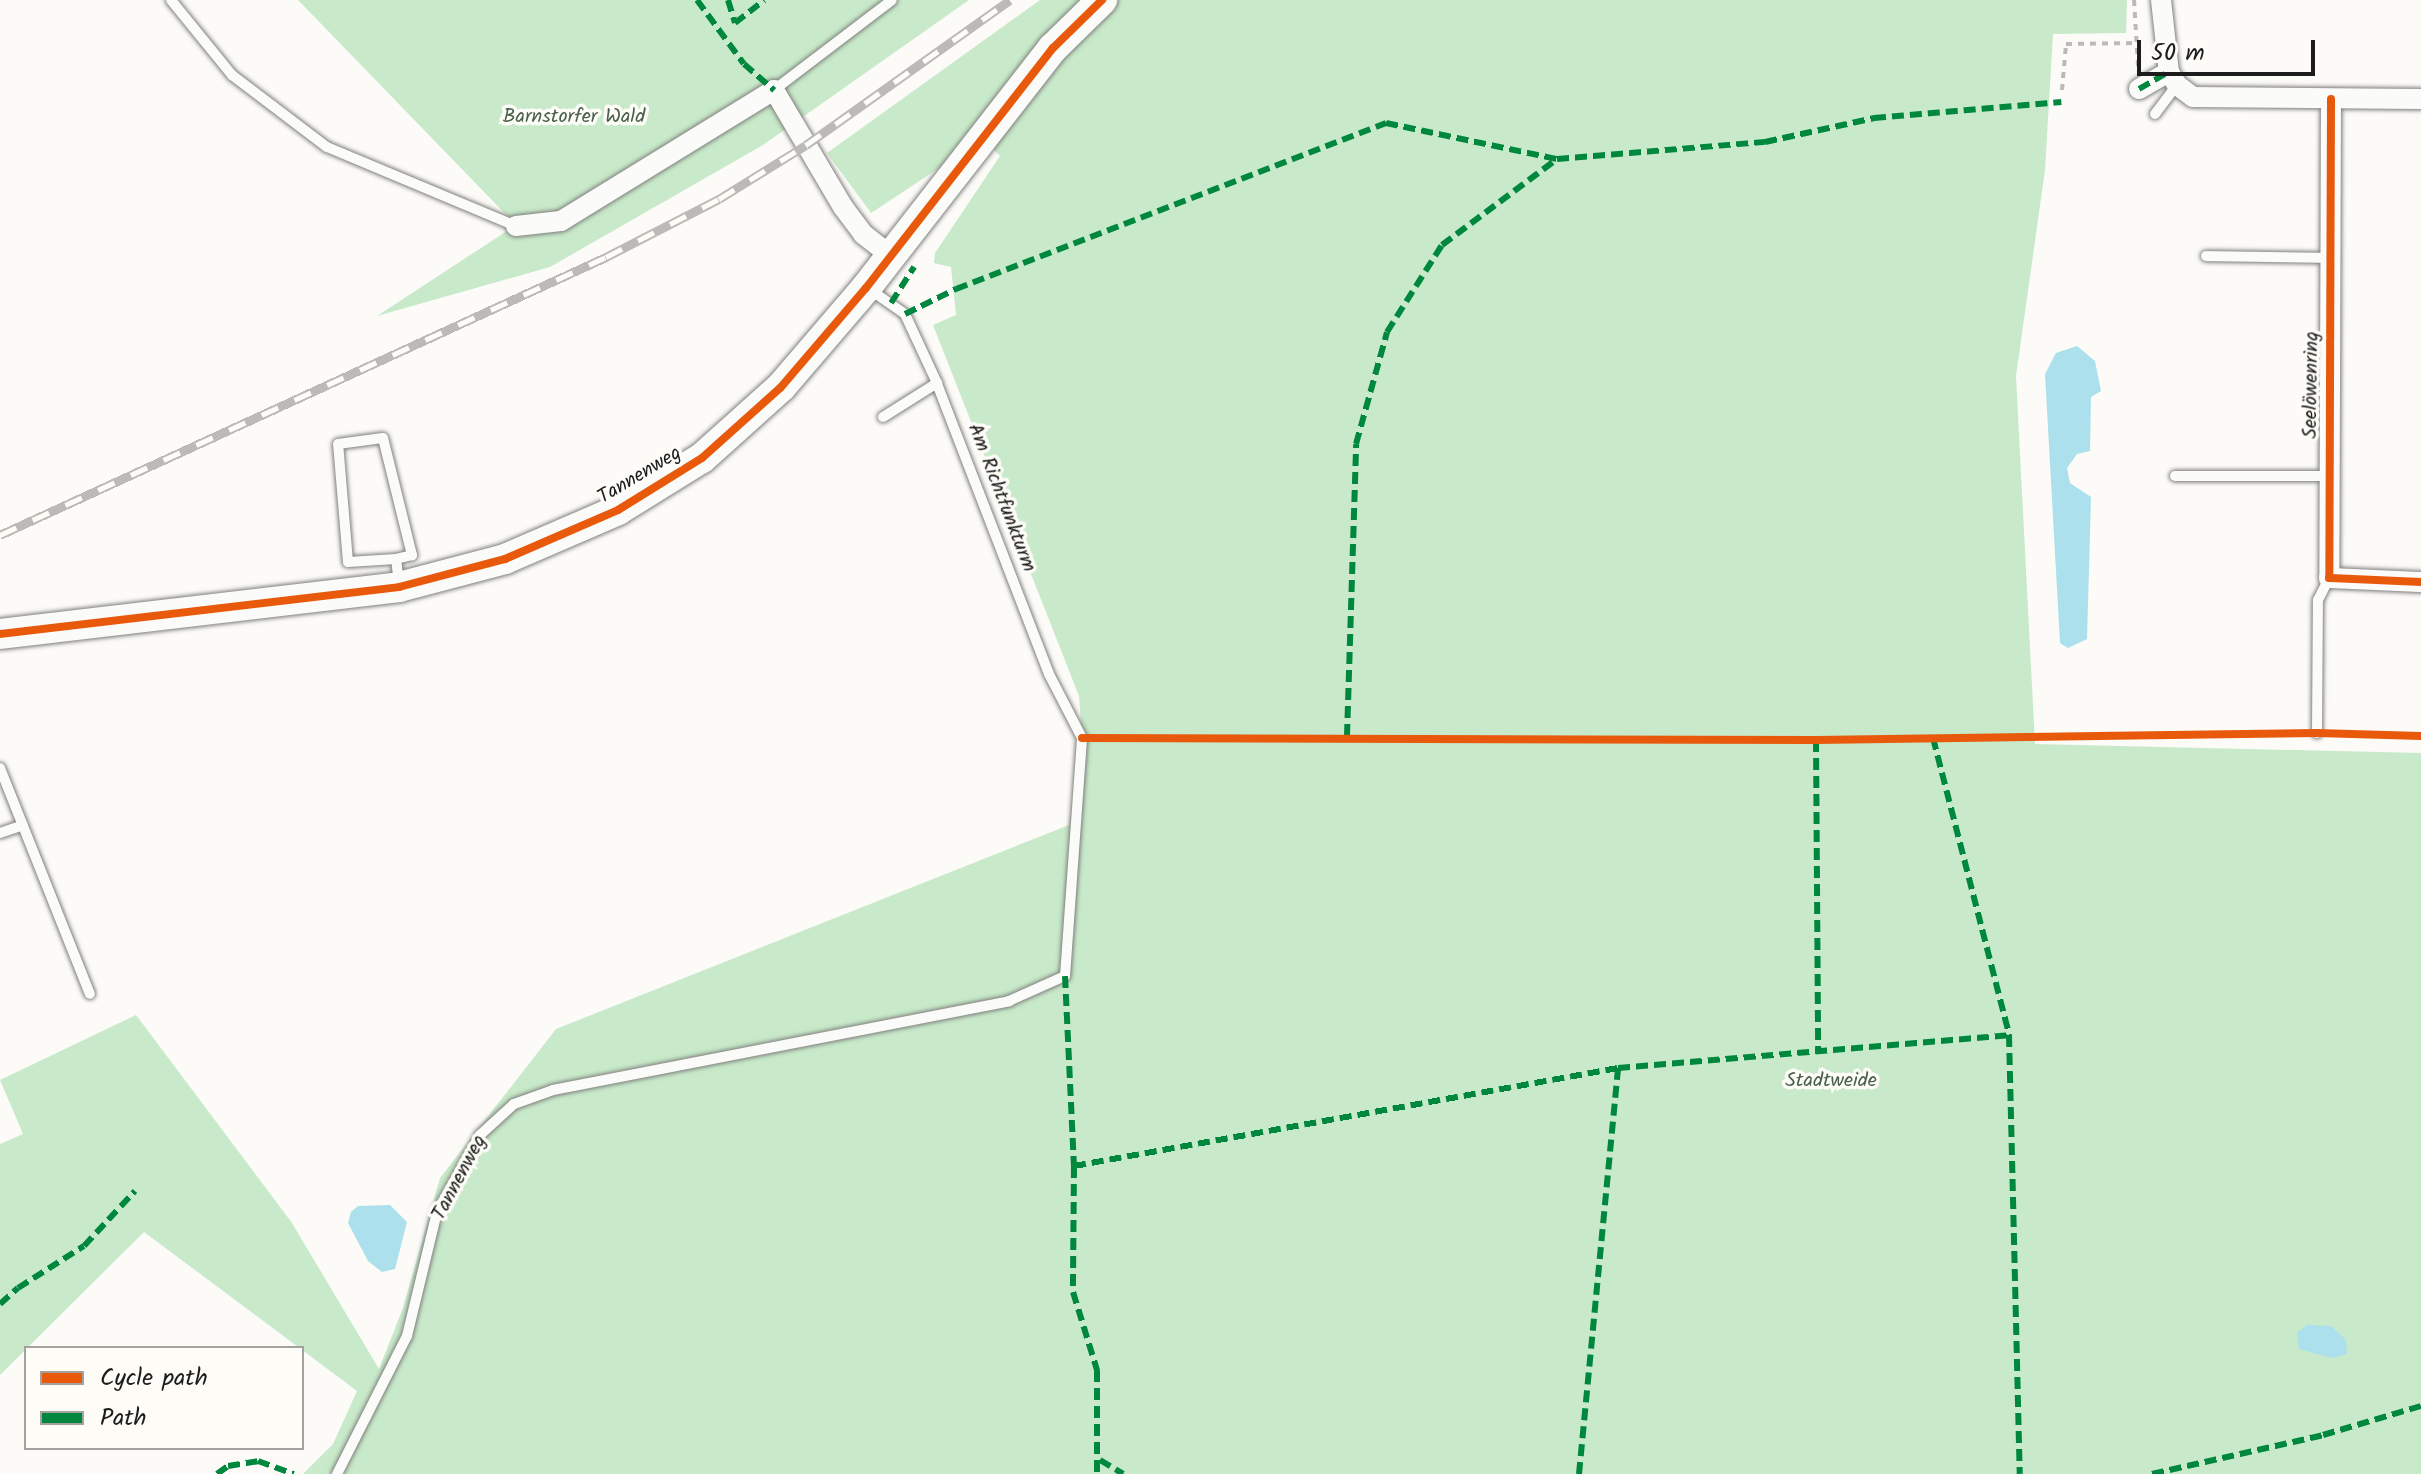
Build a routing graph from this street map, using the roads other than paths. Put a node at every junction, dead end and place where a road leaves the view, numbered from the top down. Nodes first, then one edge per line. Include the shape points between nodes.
1 (171, 0) edge
2 (892, 0) edge
3 (1102, 0) edge
4 (2161, 0) edge
5 (2173, 78) junction
6 (2139, 89) road end
7 (774, 90) junction
8 (2331, 99) junction
9 (2421, 99) edge
10 (2155, 114) dead end
11 (516, 226) joint
12 (891, 256) junction
13 (2206, 256) dead end
14 (2330, 258) junction
15 (866, 288) junction
16 (937, 383) junction
17 (883, 417) dead end
18 (2175, 476) dead end
19 (2327, 476) junction
20 (397, 573) junction
21 (2329, 578) junction
22 (2421, 582) edge
23 (0, 634) edge
24 (2317, 733) dead end
25 (1082, 738) joint
26 (0, 768) edge
27 (23, 825) junction
28 (0, 833) edge
29 (90, 994) dead end
30 (337, 1474) edge

1 - 11 lane via 232,75 327,147
2 - 7 lane
3 - 12 street, Tannenweg via 1053,48
4 - 5 street
5 - 6 street
5 - 8 street via 2193,97
5 - 10 lane
7 - 11 street via 561,221
7 - 12 street via 843,207 863,234
8 - 9 street
8 - 14 street, Seelöwenring
12 - 15 street, Tannenweg
13 - 14 lane
14 - 19 street, Seelöwenring
15 - 16 lane, Am Richtfunkturm via 905,314
15 - 20 street, Tannenweg via 770,398 702,458 660,485 531,549 457,575
16 - 17 lane
16 - 25 lane, Am Richtfunkturm via 1049,674
18 - 19 lane
19 - 21 street, Seelöwenring
20 - 20 lane via 412,555 383,438 338,444 348,562
20 - 23 street, Tannenweg
21 - 22 street
21 - 24 lane, Seelöwenring via 2318,600
25 - 30 lane, Tannenweg via 1065,976 1009,1001 553,1090 514,1104 480,1135 437,1212 407,1336
26 - 27 lane
27 - 28 lane
27 - 29 lane

